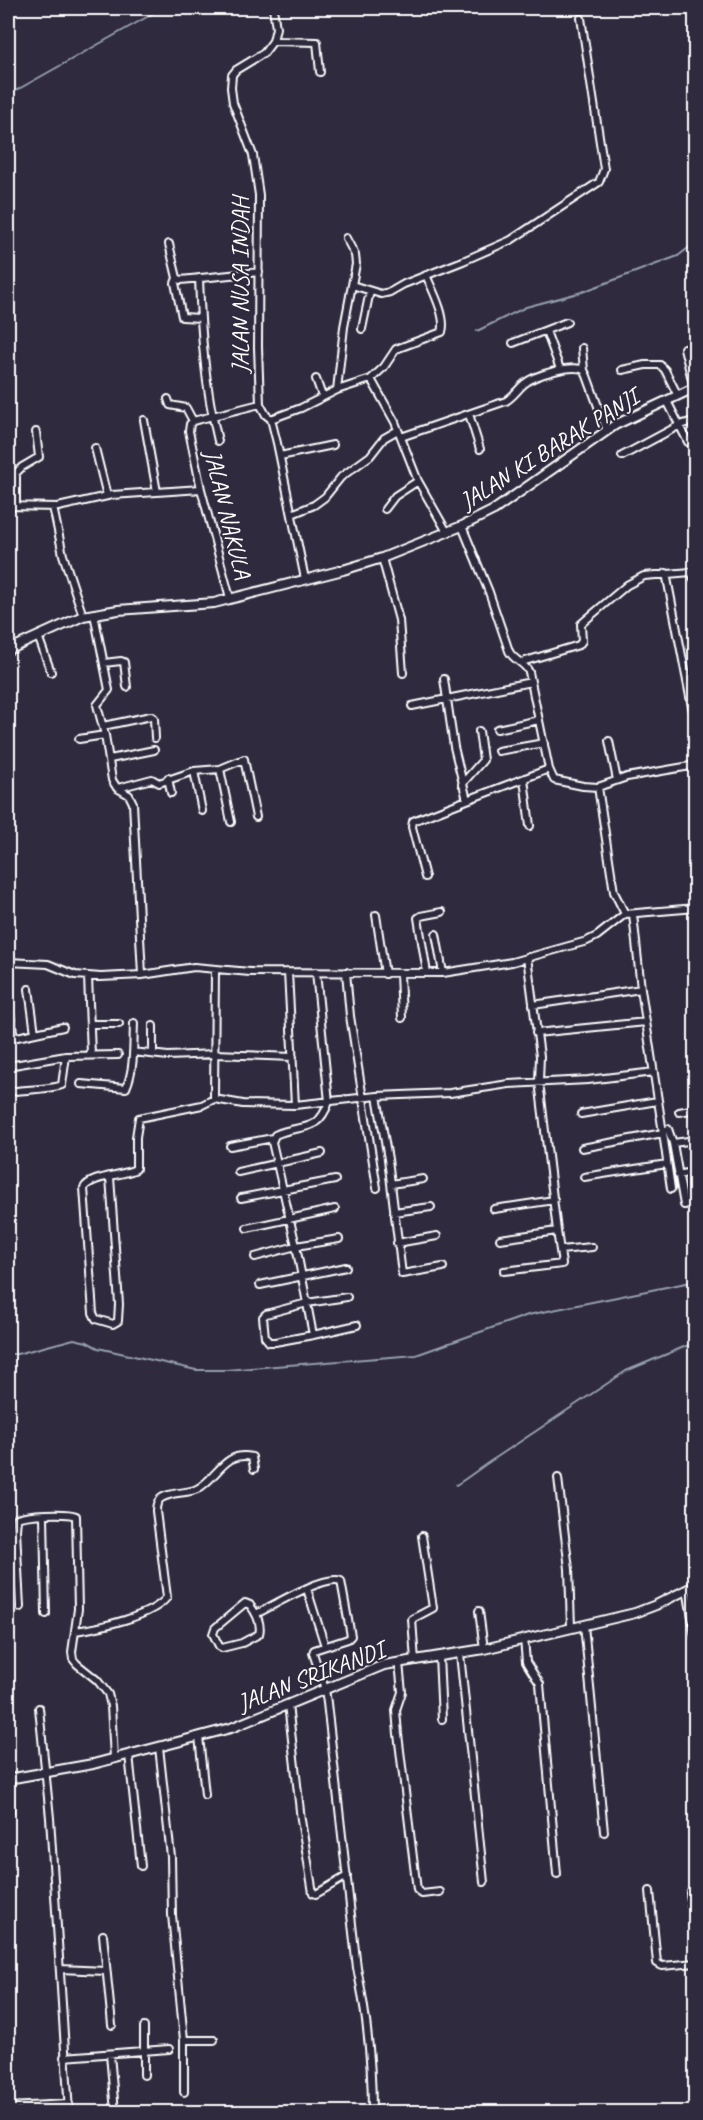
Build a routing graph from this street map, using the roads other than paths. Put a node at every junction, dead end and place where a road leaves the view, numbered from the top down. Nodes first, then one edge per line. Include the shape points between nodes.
1 (273, 8) edge
2 (581, 18) dead end
3 (273, 41) junction
4 (320, 72) dead end
5 (346, 238) dead end
6 (169, 244) dead end
7 (259, 272) junction
8 (426, 275) junction
9 (177, 278) junction
10 (199, 278) junction
11 (352, 285) junction
12 (370, 291) junction
13 (201, 318) junction
14 (567, 322) dead end
15 (362, 329) dead end
16 (546, 331) junction
17 (513, 343) dead end
18 (582, 348) dead end
19 (684, 348) dead end
20 (560, 369) junction
21 (584, 370) junction
22 (622, 370) dead end
23 (371, 379) junction
24 (316, 380) dead end
25 (695, 388) edge
26 (337, 390) junction
27 (322, 396) junction
28 (678, 396) junction
29 (168, 399) dead end
30 (667, 401) junction
31 (260, 404) junction
32 (469, 414) junction
33 (212, 416) junction
34 (271, 419) junction
35 (144, 420) dead end
36 (696, 420) edge
37 (193, 421) junction
38 (680, 425) junction
39 (607, 431) junction
40 (36, 432) dead end
41 (399, 433) junction
42 (218, 441) dead end
43 (688, 442) dead end
44 (333, 446) dead end
45 (95, 448) dead end
46 (480, 449) dead end
47 (280, 456) junction
48 (622, 456) dead end
49 (418, 481) junction
50 (201, 489) junction
51 (158, 492) junction
52 (107, 496) junction
53 (16, 504) junction
54 (8, 506) edge
55 (53, 507) junction
56 (385, 509) dead end
57 (292, 514) junction
58 (462, 526) junction
59 (447, 532) junction
60 (382, 558) junction
61 (666, 573) junction
62 (305, 579) junction
63 (696, 584) edge
64 (230, 598) junction
65 (94, 614) junction
66 (83, 616) junction
67 (38, 636) junction
68 (8, 650) edge
69 (522, 662) junction
70 (104, 663) junction
71 (51, 672) dead end
72 (403, 673) dead end
73 (444, 680) dead end
74 (696, 681) edge
75 (531, 682) junction
76 (687, 682) junction
77 (127, 687) dead end
78 (447, 700) junction
79 (412, 705) dead end
80 (694, 707) edge
81 (539, 720) junction
82 (696, 723) edge
83 (103, 726) junction
84 (497, 729) dead end
85 (480, 731) dead end
86 (105, 735) junction
87 (155, 738) dead end
88 (79, 739) dead end
89 (609, 741) dead end
90 (544, 743) junction
91 (154, 750) dead end
92 (498, 751) dead end
93 (110, 759) junction
94 (696, 765) edge
95 (220, 769) junction
96 (549, 770) junction
97 (194, 771) junction
98 (168, 778) junction
99 (524, 779) junction
100 (617, 780) junction
101 (462, 784) junction
102 (598, 787) junction
103 (117, 788) junction
104 (171, 793) dead end
105 (467, 800) junction
106 (202, 811) dead end
107 (256, 817) dead end
108 (231, 822) dead end
109 (530, 826) dead end
110 (425, 877) dead end
111 (695, 908) edge
112 (442, 912) dead end
113 (625, 914) junction
114 (633, 914) junction
115 (696, 914) edge
116 (376, 915) dead end
117 (436, 934) dead end
118 (527, 957) junction
119 (8, 962) edge
120 (215, 970) junction
121 (288, 972) junction
122 (316, 972) junction
123 (346, 972) junction
124 (427, 973) junction
125 (443, 973) junction
126 (386, 974) junction
127 (400, 974) junction
128 (142, 975) junction
129 (88, 976) junction
130 (641, 989) junction
131 (29, 990) dead end
132 (8, 1000) edge
133 (533, 1005) junction
134 (402, 1018) dead end
135 (646, 1022) junction
136 (134, 1023) dead end
137 (90, 1024) junction
138 (119, 1024) dead end
139 (153, 1026) dead end
140 (63, 1027) dead end
141 (35, 1033) junction
142 (536, 1033) junction
143 (11, 1039) edge
144 (133, 1052) junction
145 (153, 1054) junction
146 (215, 1054) junction
147 (91, 1055) junction
148 (118, 1055) dead end
149 (66, 1056) junction
150 (293, 1057) junction
151 (8, 1066) edge
152 (654, 1072) junction
153 (539, 1081) junction
154 (81, 1084) dead end
155 (8, 1092) edge
156 (377, 1096) junction
157 (362, 1098) junction
158 (214, 1099) junction
159 (657, 1101) junction
160 (329, 1102) junction
161 (296, 1106) junction
162 (696, 1110) edge
163 (679, 1112) dead end
164 (581, 1114) dead end
165 (665, 1131) junction
166 (273, 1138) junction
167 (696, 1140) edge
168 (673, 1143) junction
169 (230, 1146) dead end
170 (582, 1148) dead end
171 (322, 1154) dead end
172 (277, 1163) junction
173 (668, 1164) junction
174 (696, 1171) edge
175 (238, 1172) dead end
176 (678, 1174) junction
177 (110, 1177) junction
178 (584, 1177) dead end
179 (423, 1179) dead end
180 (334, 1180) dead end
181 (391, 1184) junction
182 (376, 1188) dead end
183 (671, 1189) dead end
184 (283, 1191) junction
185 (241, 1198) dead end
186 (554, 1200) junction
187 (696, 1203) edge
188 (430, 1208) dead end
189 (336, 1209) dead end
190 (494, 1209) dead end
191 (394, 1212) junction
192 (290, 1220) junction
193 (247, 1228) dead end
194 (557, 1232) junction
195 (437, 1236) dead end
196 (339, 1239) dead end
197 (500, 1239) dead end
198 (398, 1243) junction
199 (296, 1246) junction
200 (592, 1247) dead end
201 (560, 1250) junction
202 (255, 1257) dead end
203 (346, 1267) dead end
204 (443, 1267) dead end
205 (504, 1271) dead end
206 (302, 1276) junction
207 (260, 1285) dead end
208 (347, 1297) dead end
209 (307, 1303) junction
210 (357, 1325) dead end
211 (313, 1335) junction
212 (254, 1469) dead end
213 (558, 1478) dead end
214 (44, 1516) junction
215 (422, 1536) dead end
216 (696, 1585) edge
217 (307, 1589) junction
218 (687, 1589) junction
219 (20, 1607) dead end
220 (479, 1611) dead end
221 (46, 1614) dead end
222 (256, 1614) junction
223 (584, 1625) junction
224 (571, 1627) junction
225 (75, 1631) junction
226 (524, 1639) junction
227 (696, 1641) edge
228 (325, 1646) junction
229 (484, 1649) junction
230 (460, 1654) junction
231 (439, 1656) junction
232 (415, 1661) junction
233 (399, 1663) junction
234 (325, 1689) junction
235 (288, 1704) junction
236 (39, 1708) dead end
237 (442, 1719) dead end
238 (199, 1736) junction
239 (159, 1747) junction
240 (129, 1755) junction
241 (114, 1758) junction
242 (46, 1773) junction
243 (8, 1779) edge
244 (205, 1795) dead end
245 (10, 1812) dead end
246 (604, 1832) dead end
247 (141, 1866) dead end
248 (557, 1874) dead end
249 (347, 1876) junction
250 (484, 1881) dead end
251 (696, 1889) edge
252 (650, 1891) dead end
253 (440, 1892) dead end
254 (103, 1935) dead end
255 (696, 1944) edge
256 (696, 1963) edge
257 (60, 1969) junction
258 (106, 1971) junction
259 (112, 2025) dead end
260 (144, 2027) dead end
261 (184, 2040) junction
262 (214, 2040) dead end
263 (169, 2049) dead end
264 (144, 2050) junction
265 (110, 2054) junction
266 (64, 2057) junction
267 (144, 2075) dead end
268 (184, 2092) dead end
269 (8, 2107) edge
270 (40, 2109) edge
271 (69, 2109) edge
272 (115, 2112) edge
273 (372, 2112) edge

1 - 3 street
2 - 8 street via 603,163 599,182 510,240
3 - 4 street via 316,42
3 - 7 street, JALAN NUSA INDAH via 264,53 236,70 230,81 233,103 253,155 256,174
5 - 11 street via 356,260
6 - 9 street
7 - 10 street
7 - 31 street, JALAN NUSA INDAH
8 - 12 street via 390,292
8 - 23 street via 438,302 442,332 396,349
9 - 10 street
9 - 13 street via 182,317
10 - 13 street
11 - 12 street
11 - 26 street
12 - 15 street
13 - 33 street
14 - 16 street
16 - 17 street
16 - 20 street
18 - 21 street
19 - 25 street
20 - 21 street
20 - 32 street via 526,382 506,401
21 - 39 street
22 - 28 street via 660,365
23 - 26 street
23 - 41 street
24 - 27 street
25 - 28 street, JALAN KI BARAK PANJI
26 - 27 street
27 - 34 street
28 - 30 street, JALAN KI BARAK PANJI
29 - 37 street via 170,405 186,408
30 - 38 street
30 - 39 street, JALAN KI BARAK PANJI
31 - 33 street
31 - 34 street, JALAN NUSA INDAH
32 - 41 street
32 - 46 street
33 - 37 street
33 - 42 street
34 - 47 street, JALAN NUSA INDAH
35 - 51 street
36 - 38 street
37 - 50 street, JALAN NAKULA via 189,428
38 - 43 street
38 - 48 street
39 - 58 street, JALAN KI BARAK PANJI via 517,495
40 - 53 street via 39,457 16,473
41 - 49 street
41 - 57 street via 384,438 325,497
44 - 47 street
45 - 52 street
47 - 57 street, JALAN NUSA INDAH
49 - 56 street via 395,496
49 - 59 street
50 - 51 street
50 - 64 street, JALAN NAKULA
51 - 52 street
52 - 55 street
53 - 54 street
53 - 55 street
55 - 66 street via 63,555
57 - 62 street, JALAN NUSA INDAH
58 - 59 street, JALAN KI BARAK PANJI
58 - 69 street via 508,651
59 - 60 street, JALAN KI BARAK PANJI
60 - 62 street, JALAN KI BARAK PANJI
60 - 72 street via 399,620
61 - 63 street via 691,572
61 - 69 street via 644,576 621,590 580,624 579,645
61 - 76 street
62 - 64 street, JALAN KI BARAK PANJI
64 - 65 street, JALAN KI BARAK PANJI via 214,603
65 - 66 street, JALAN KI BARAK PANJI
65 - 70 street
66 - 67 street, JALAN KI BARAK PANJI
67 - 68 street, JALAN KI BARAK PANJI
67 - 71 street
69 - 75 street
70 - 77 street via 124,662
70 - 83 street via 109,690 97,705
73 - 78 street
74 - 76 street
75 - 78 street
75 - 81 street
76 - 80 street
78 - 79 street
78 - 101 street
80 - 82 street
81 - 84 street
81 - 90 street
83 - 86 street
83 - 87 street via 151,716
85 - 101 street via 483,760
86 - 88 street
86 - 93 street
89 - 100 street
90 - 92 street
90 - 96 street
91 - 93 street
93 - 103 street
94 - 100 street
95 - 97 street
95 - 107 street via 244,759
95 - 108 street
96 - 99 street
96 - 102 street via 554,780
97 - 98 street
97 - 106 street
98 - 103 street via 159,783 152,779
98 - 104 street
99 - 105 street
99 - 109 street
100 - 102 street
101 - 105 street
102 - 113 street via 611,882
103 - 128 street via 129,795 133,803
105 - 110 street via 413,821
111 - 114 street
111 - 115 street
112 - 124 street via 418,918
113 - 114 street
113 - 118 street via 592,939
114 - 130 street
116 - 126 street
117 - 125 street
118 - 125 street
118 - 133 street
119 - 129 street via 48,964
120 - 121 street
120 - 128 street via 194,966
120 - 146 street
121 - 122 street
121 - 150 street
122 - 123 street
122 - 160 street
123 - 126 street
123 - 157 street
124 - 125 street
124 - 127 street
126 - 127 street
127 - 134 street
128 - 129 street
129 - 137 street
130 - 133 street
130 - 135 street
131 - 141 street
132 - 143 street
133 - 142 street
135 - 142 street
135 - 152 street
136 - 144 street
137 - 138 street
137 - 147 street
139 - 145 street
140 - 141 street
141 - 143 street
142 - 153 street
144 - 145 street
144 - 154 street via 126,1088
145 - 146 street
146 - 150 street
146 - 158 street
147 - 148 street
147 - 149 street
149 - 151 street
149 - 155 street via 62,1085
150 - 161 street
152 - 153 street
152 - 159 street
153 - 156 street via 450,1093
153 - 186 street
156 - 157 street
156 - 181 street
157 - 160 street
157 - 182 street
158 - 161 street
158 - 177 street via 139,1118 136,1168
159 - 164 street
159 - 165 street
160 - 161 street
160 - 166 street via 315,1124 281,1132
162 - 163 street
165 - 168 street
165 - 170 street
165 - 173 street
166 - 169 street
166 - 172 street
167 - 168 street
168 - 176 street
171 - 172 street
172 - 175 street
172 - 184 street
173 - 178 street
173 - 183 street
174 - 176 street
176 - 187 street via 684,1205
177 - 177 street via 119,1294 119,1316 113,1324 96,1319 93,1313 84,1188 93,1180
179 - 181 street
180 - 184 street
181 - 191 street
184 - 185 street
184 - 192 street
186 - 190 street
186 - 194 street
188 - 191 street
189 - 192 street
191 - 198 street
192 - 193 street
192 - 199 street
194 - 197 street
194 - 201 street
195 - 198 street
196 - 199 street
198 - 204 street via 402,1274
199 - 202 street
199 - 206 street
200 - 201 street
201 - 205 street via 562,1264
203 - 206 street
206 - 207 street
206 - 209 street
208 - 209 street
209 - 211 street
209 - 211 street via 264,1315 265,1336 273,1343
210 - 211 street
212 - 225 street via 252,1456 234,1458 198,1488 158,1500 167,1598 122,1621
213 - 224 street
214 - 219 street via 17,1518
214 - 221 street
214 - 225 street via 76,1516
215 - 232 street via 433,1608 412,1619
216 - 218 street, JALAN SRIKANDI
217 - 222 street
217 - 228 street
217 - 228 street via 327,1581 341,1581 351,1636
218 - 223 street, JALAN SRIKANDI via 635,1613
218 - 227 street
220 - 229 street
222 - 222 street via 259,1634 227,1648 219,1646 213,1634 218,1624 245,1603
223 - 224 street, JALAN SRIKANDI
223 - 246 street
224 - 226 street, JALAN SRIKANDI
225 - 241 street via 73,1659 105,1688 111,1700
226 - 229 street, JALAN SRIKANDI
226 - 248 street via 526,1662 540,1684
228 - 234 street via 313,1653
229 - 230 street, JALAN SRIKANDI
230 - 231 street, JALAN SRIKANDI
230 - 250 street
231 - 232 street, JALAN SRIKANDI
231 - 237 street
232 - 233 street, JALAN SRIKANDI
233 - 234 street, JALAN SRIKANDI via 373,1668
233 - 253 street via 402,1692 396,1710 397,1727 417,1890 422,1894
234 - 235 street, JALAN SRIKANDI
234 - 249 street
235 - 238 street, JALAN SRIKANDI via 243,1724
235 - 249 street via 313,1893
236 - 242 street
238 - 239 street, JALAN SRIKANDI
238 - 244 street
239 - 240 street, JALAN SRIKANDI
239 - 261 street
240 - 241 street, JALAN SRIKANDI
240 - 247 street
241 - 242 street, JALAN SRIKANDI
242 - 243 street, JALAN SRIKANDI
242 - 257 street
243 - 245 street
249 - 273 street via 372,2076
251 - 255 street via 690,1893
252 - 256 street via 657,1963
254 - 258 street
257 - 258 street
257 - 266 street
258 - 259 street
260 - 264 street
261 - 262 street
261 - 268 street
263 - 264 street
264 - 265 street
264 - 267 street
265 - 266 street
265 - 272 street
266 - 271 street
269 - 270 street
270 - 271 street

